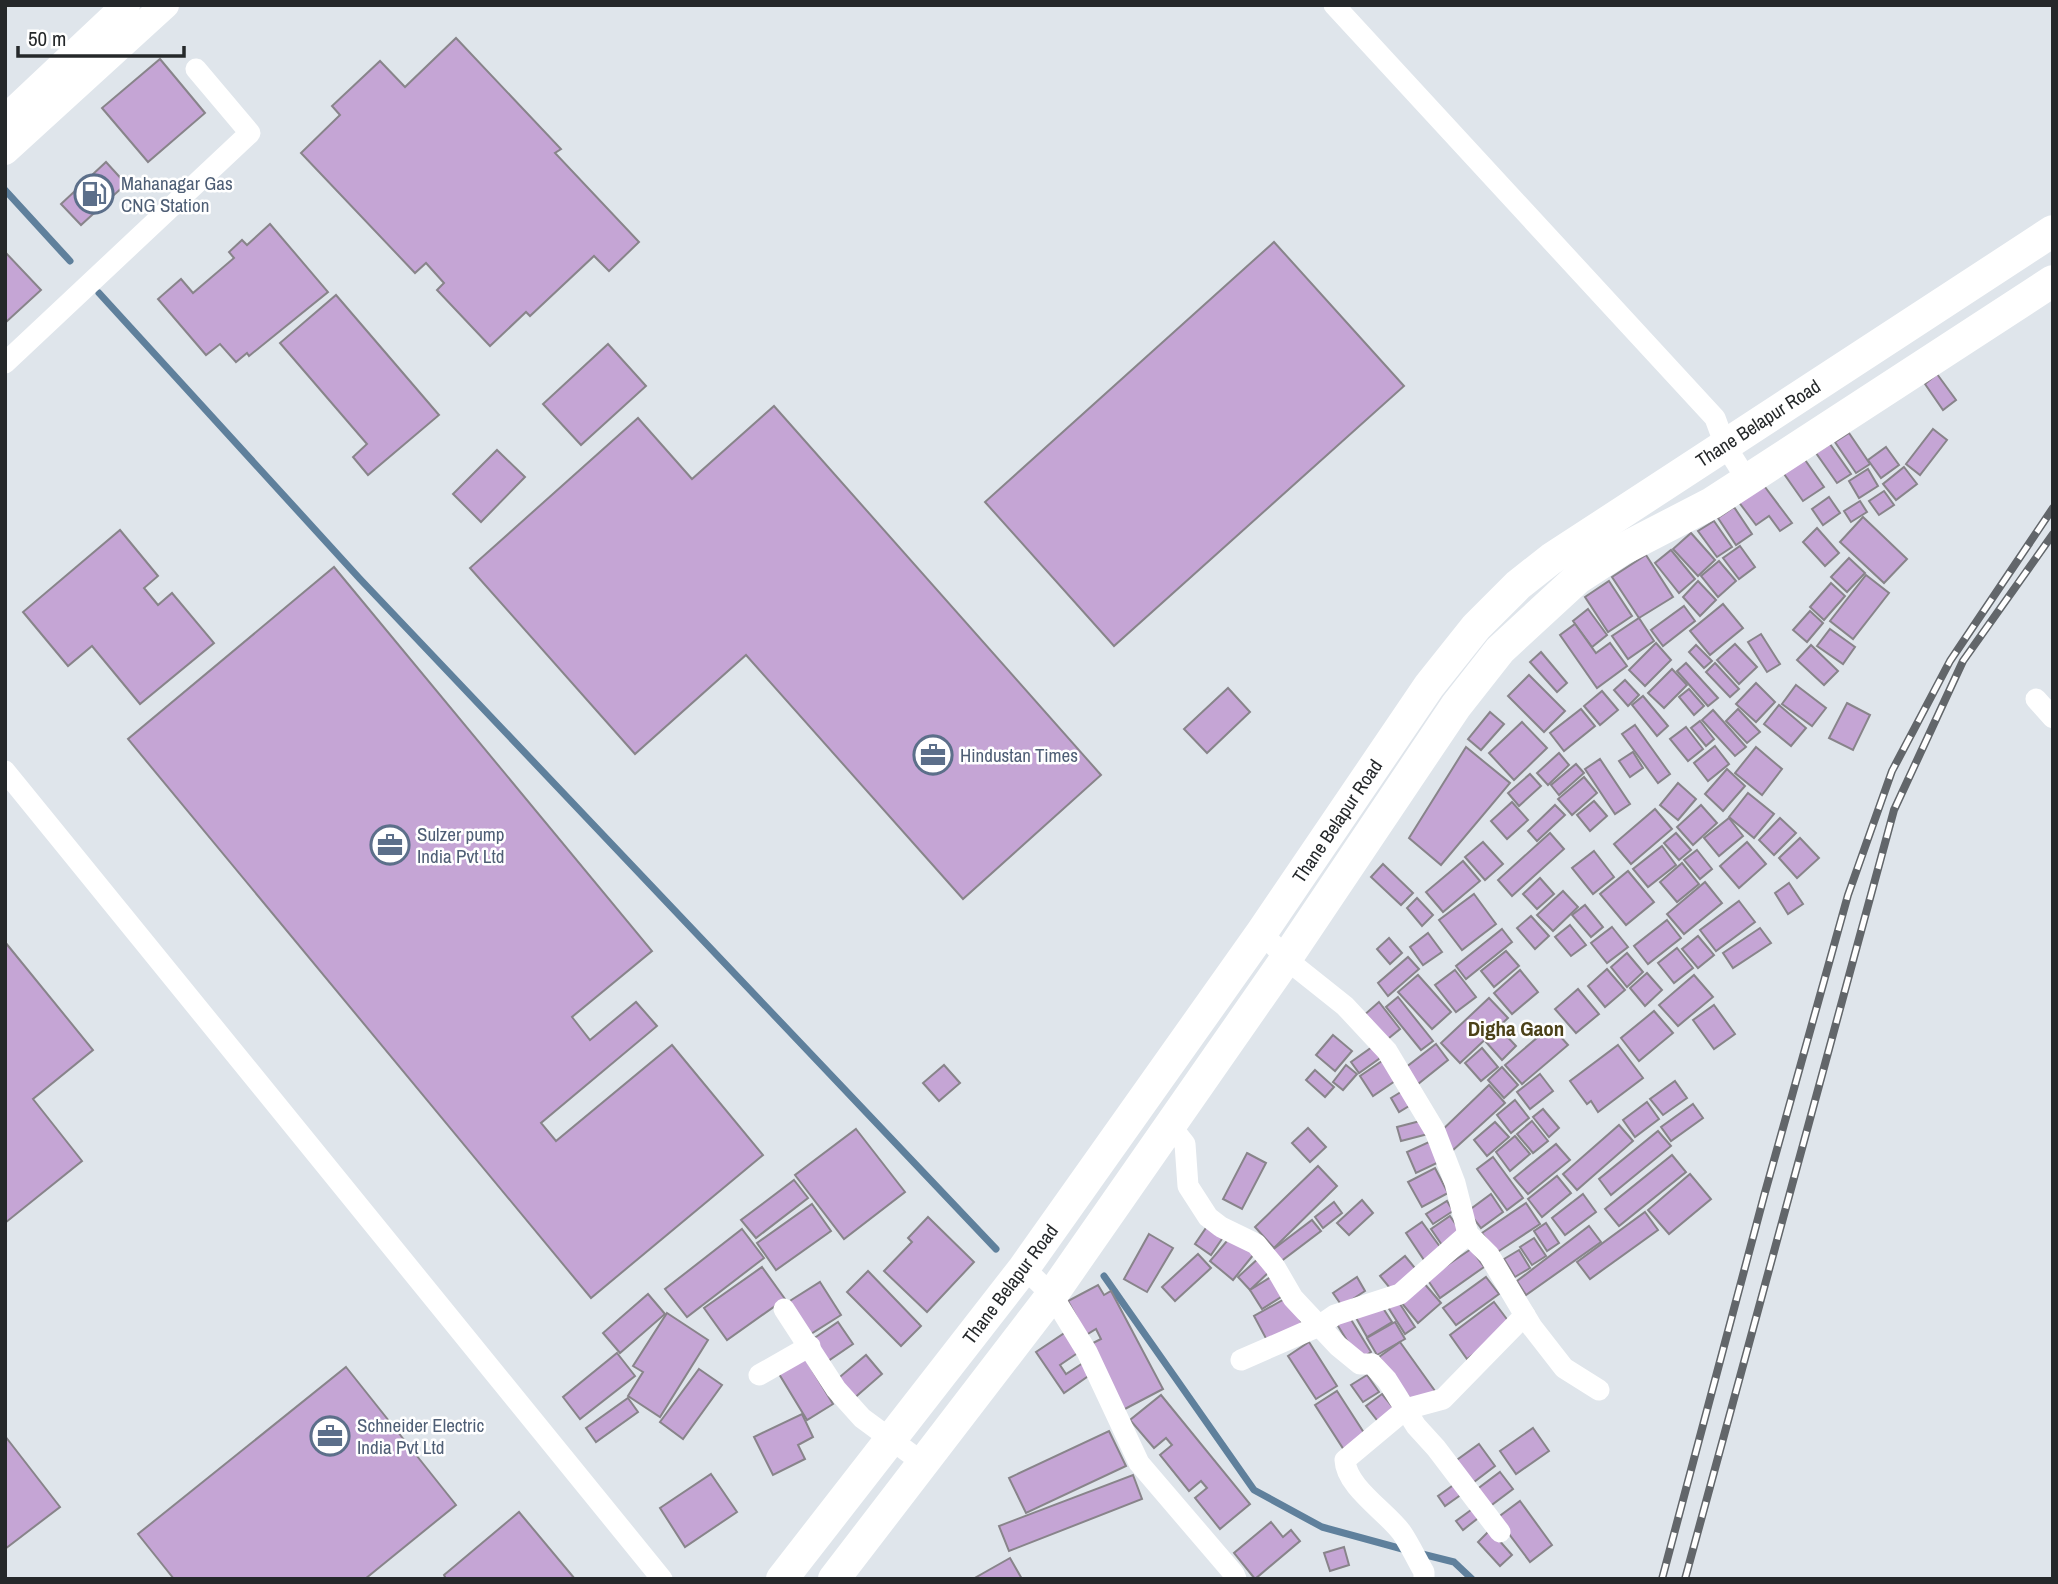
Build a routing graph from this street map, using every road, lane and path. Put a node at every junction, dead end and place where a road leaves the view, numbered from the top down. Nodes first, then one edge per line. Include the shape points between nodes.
1 (126, 5) edge
2 (164, 5) edge
3 (1334, 5) edge
4 (196, 69) dead end
5 (7, 118) edge
6 (5, 151) edge
7 (2053, 231) edge
8 (2053, 281) edge
9 (5, 363) edge
10 (1725, 445) junction
11 (1747, 480) junction
12 (2035, 699) dead end
13 (2053, 718) edge
14 (5, 771) edge
15 (1262, 932) junction
16 (1286, 959) junction
17 (1170, 1125) junction
18 (1468, 1234) junction
19 (1024, 1268) junction
20 (1052, 1295) junction
21 (784, 1309) dead end
22 (1525, 1315) junction
23 (1319, 1326) junction
24 (810, 1346) junction
25 (1241, 1360) dead end
26 (759, 1375) dead end
27 (1599, 1390) dead end
28 (1406, 1409) junction
29 (890, 1439) junction
30 (923, 1462) junction
31 (1500, 1532) dead end
32 (1421, 1570) edge
33 (662, 1579) edge
34 (782, 1579) edge
35 (834, 1579) edge
36 (1236, 1579) edge

1 - 5 main road
2 - 6 main road
3 - 10 street via 1715,418
4 - 9 street via 250,133
7 - 10 main road, Thane Belapur Road
8 - 11 main road, Thane Belapur Road
10 - 11 street
10 - 15 main road, Thane Belapur Road via 1551,559 1476,627 1429,686
11 - 16 main road, Thane Belapur Road via 1578,578 1500,650 1455,706
12 - 13 street
14 - 33 street
15 - 16 street
15 - 19 main road, Thane Belapur Road
16 - 17 main road, Thane Belapur Road
16 - 18 street via 1345,1006 1387,1051 1436,1131
17 - 20 main road, Thane Belapur Road
17 - 23 street via 1185,1144 1188,1186 1208,1217 1256,1244 1293,1298
18 - 22 street via 1489,1255
18 - 23 street via 1400,1294 1335,1315
19 - 20 street
19 - 29 main road, Thane Belapur Road
20 - 30 main road, Thane Belapur Road
20 - 36 street via 1087,1352 1139,1463
21 - 24 street
22 - 27 street via 1564,1368
22 - 28 street via 1443,1399
23 - 25 street
23 - 28 street via 1360,1364 1372,1364
24 - 26 street
24 - 29 street via 836,1389 862,1418
28 - 31 street
28 - 32 street via 1345,1460 1345,1468 1401,1532
29 - 30 street
29 - 34 main road, Thane Belapur Road
30 - 35 main road, Thane Belapur Road

